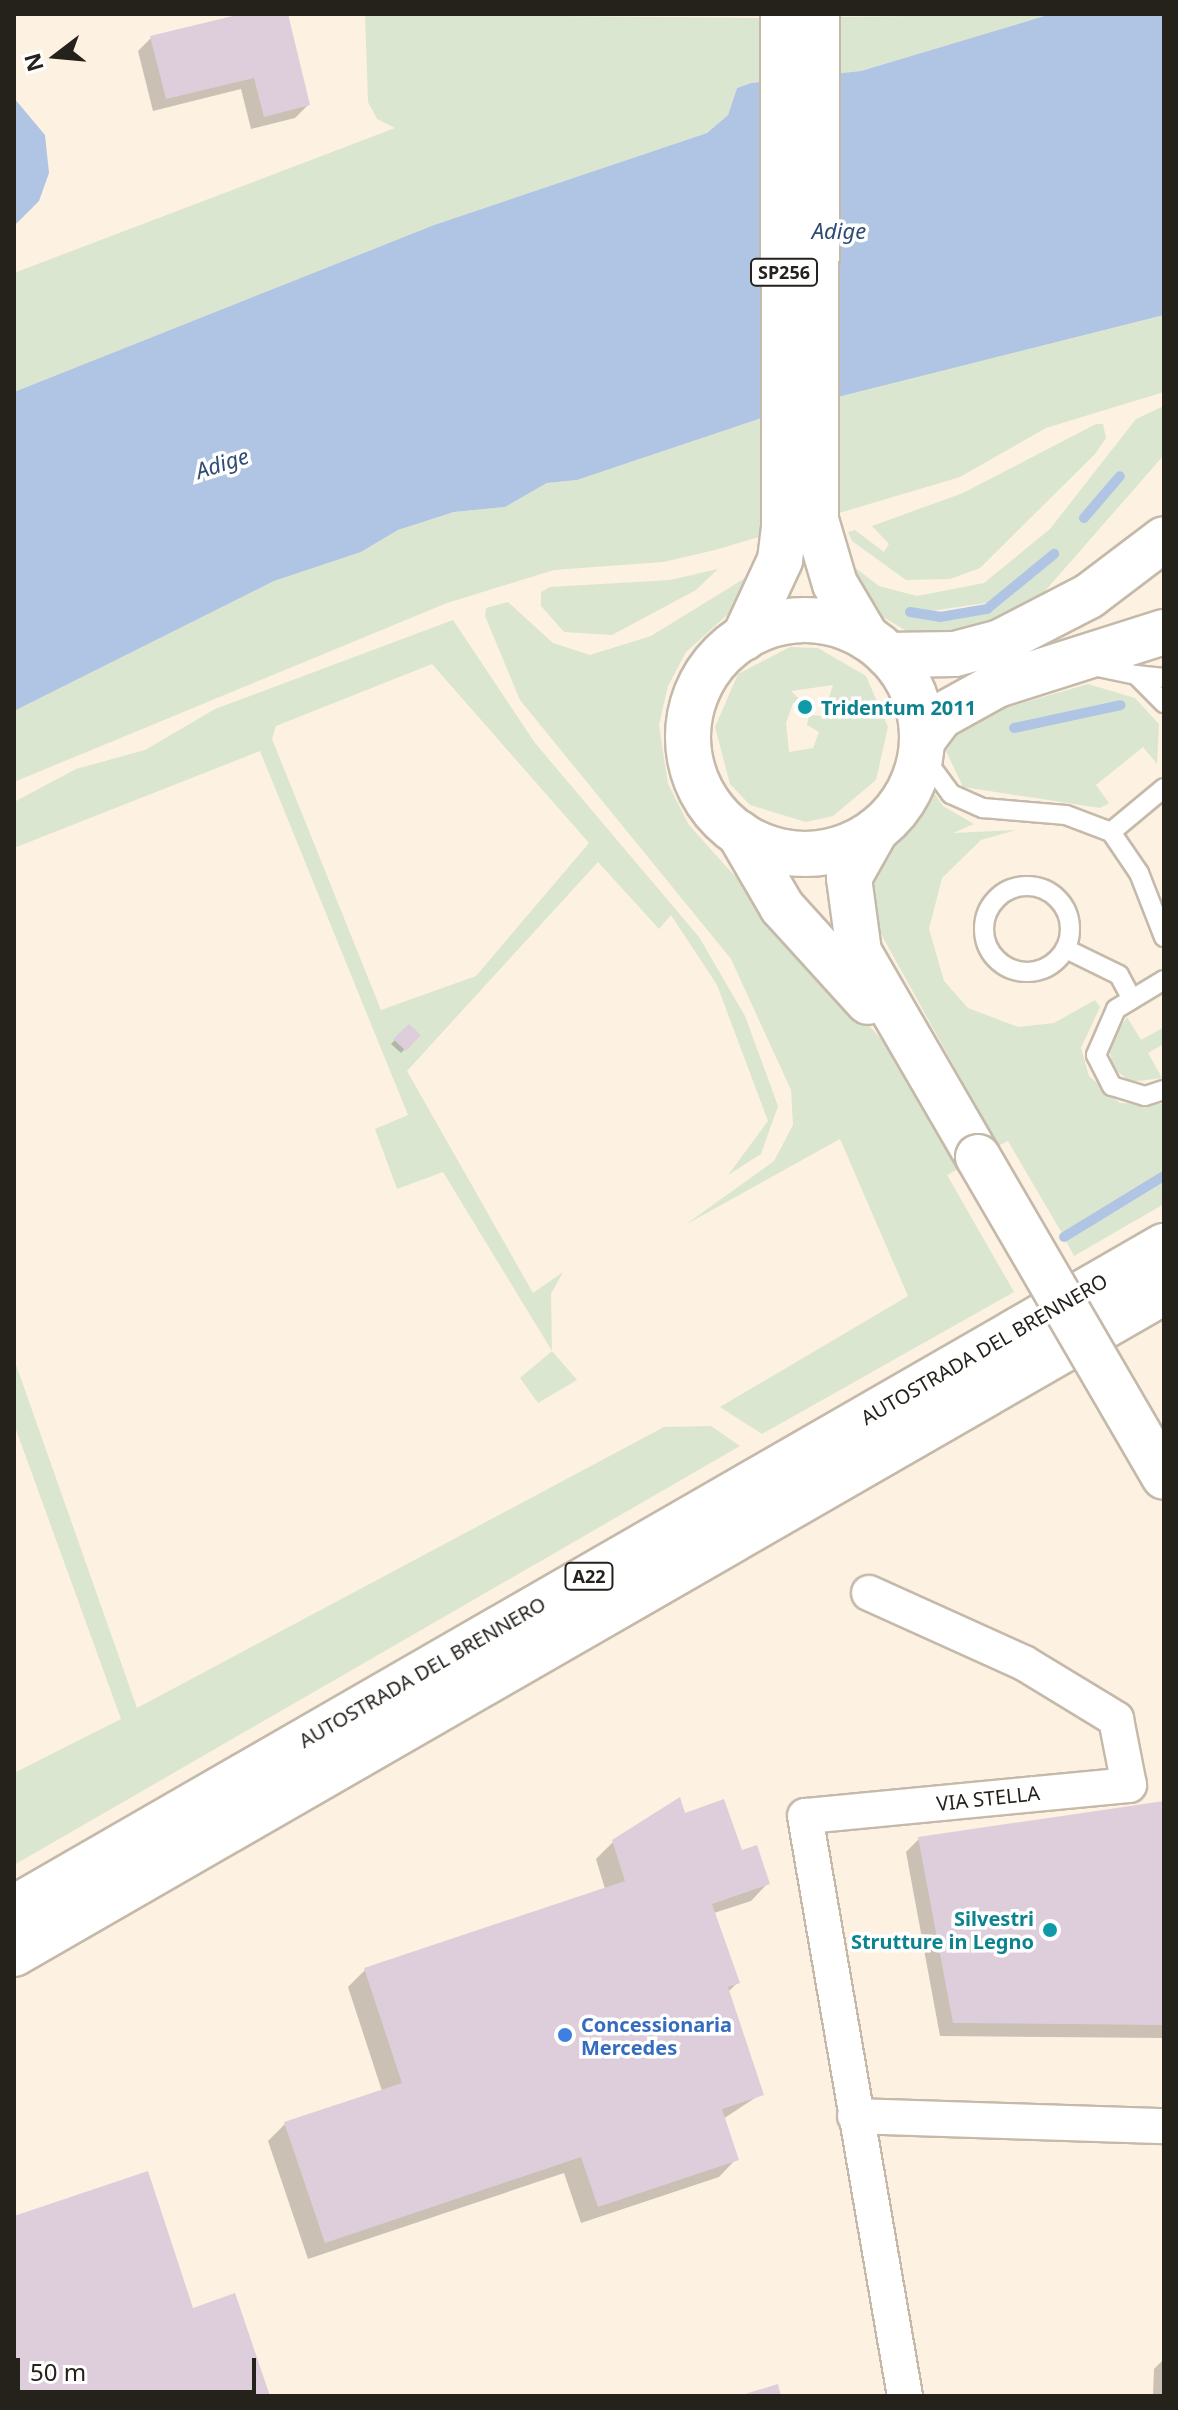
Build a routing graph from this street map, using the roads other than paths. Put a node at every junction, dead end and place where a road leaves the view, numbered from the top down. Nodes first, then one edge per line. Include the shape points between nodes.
1 (783, 14) edge
2 (817, 14) edge
3 (800, 524) junction
4 (1164, 539) edge
5 (1164, 632) edge
6 (744, 638) junction
7 (877, 646) junction
8 (1071, 662) junction
9 (1136, 675) junction
10 (1164, 678) edge
11 (1164, 703) edge
12 (921, 747) junction
13 (1164, 788) edge
14 (876, 830) junction
15 (1111, 832) junction
16 (739, 833) junction
17 (1164, 937) edge
18 (1066, 949) junction
19 (1164, 980) edge
20 (1132, 999) junction
21 (939, 1081) junction
22 (1164, 1090) edge
23 (1164, 1246) edge
24 (1164, 1292) edge
25 (1164, 1477) edge
26 (869, 1593) dead end
27 (14, 1908) edge
28 (14, 1954) edge
29 (855, 2116) junction
30 (1164, 2126) edge
31 (905, 2396) edge

1 - 3 main road, SP256
2 - 3 main road, SP256
3 - 6 main road, SP256
3 - 7 main road, SP256
4 - 7 main road via 1089,596 1000,642 955,654
5 - 8 main road
6 - 7 main road, SP256 via 800,620
6 - 16 main road, SP256 via 701,684 689,736 701,789
7 - 12 main road, SP256 via 914,695
8 - 9 lane
8 - 12 main road via 963,703
9 - 10 lane
9 - 11 lane
12 - 14 main road, SP256 via 910,790
12 - 15 lane via 951,794 983,808 1066,815
13 - 15 lane
14 - 16 main road, SP256 via 812,854 770,849
14 - 21 main road, SP256 via 849,878 850,921 873,979
15 - 17 lane via 1139,873
16 - 21 main road, SP256 via 782,907
18 - 18 lane via 1036,972 1008,968 988,948 990,907 1026,885 1053,893 1069,917
18 - 20 lane via 1119,975
19 - 20 lane
20 - 22 lane via 1098,1038 1101,1073 1127,1094
21 - 25 main road, SP256, bridge
23 - 27 main road, AUTOSTRADA DEL BRENNERO / A22
24 - 28 main road, AUTOSTRADA DEL BRENNERO / A22
26 - 29 street, VIA STELLA via 1024,1663 1116,1719 1129,1785 805,1816
29 - 30 street
29 - 31 street, VIA STELLA

